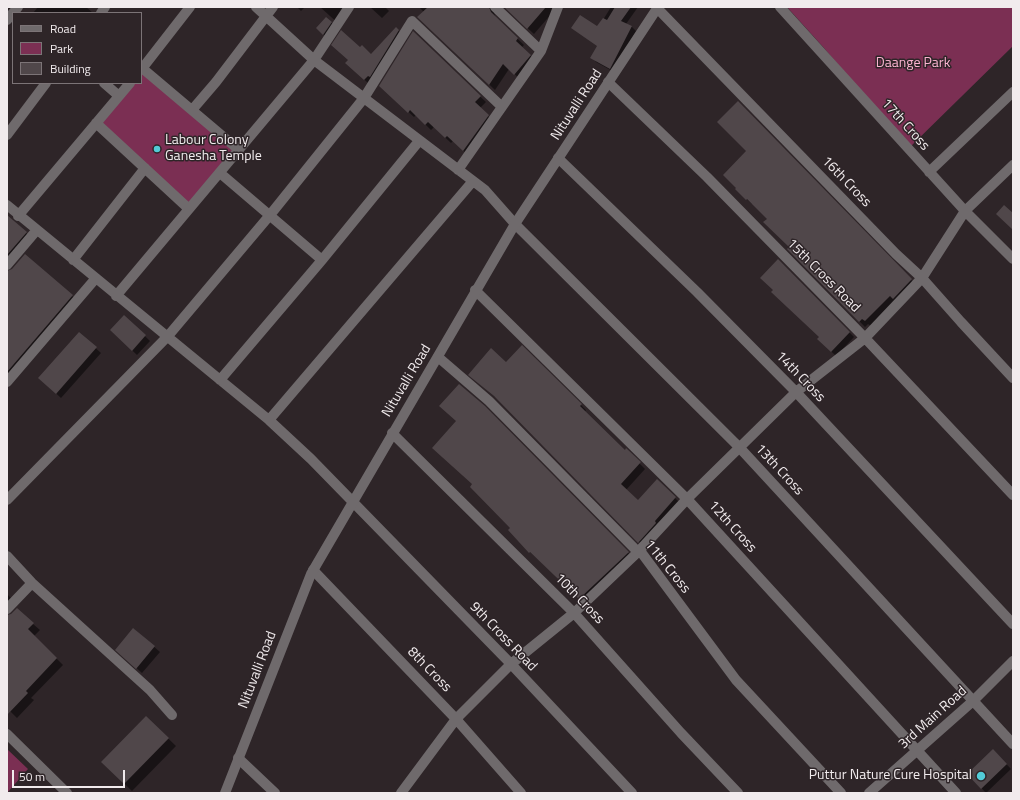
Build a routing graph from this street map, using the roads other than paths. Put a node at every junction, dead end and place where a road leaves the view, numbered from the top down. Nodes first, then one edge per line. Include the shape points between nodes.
1 (190, 7) edge
2 (256, 7) edge
3 (273, 7) edge
4 (349, 7) edge
5 (496, 7) edge
6 (558, 7) edge
7 (658, 7) edge
8 (780, 7) edge
9 (266, 16) junction
10 (541, 51) junction
11 (314, 60) junction
12 (142, 69) edge
13 (608, 82) junction
14 (45, 84) edge
15 (105, 84) edge
16 (129, 84) edge
17 (1013, 92) edge
18 (119, 96) junction
19 (364, 98) junction
20 (502, 107) junction
21 (192, 110) junction
22 (96, 123) junction
23 (7, 135) edge
24 (419, 141) junction
25 (239, 150) junction
26 (558, 158) junction
27 (1013, 165) edge
28 (145, 168) junction
29 (458, 170) junction
30 (220, 172) junction
31 (929, 172) junction
32 (473, 181) junction
33 (7, 205) edge
34 (189, 209) junction
35 (965, 211) junction
36 (270, 215) junction
37 (18, 216) junction
38 (515, 224) junction
39 (36, 231) junction
40 (1013, 259) edge
41 (73, 260) junction
42 (322, 260) junction
43 (7, 265) edge
44 (96, 278) junction
45 (922, 278) junction
46 (475, 290) junction
47 (116, 296) junction
48 (168, 336) junction
49 (866, 338) junction
50 (438, 357) junction
51 (1013, 378) edge
52 (220, 380) junction
53 (7, 382) edge
54 (796, 392) junction
55 (269, 420) junction
56 (392, 433) junction
57 (739, 447) junction
58 (1013, 495) edge
59 (688, 499) junction
60 (7, 500) edge
61 (353, 501) junction
62 (638, 552) junction
63 (7, 556) edge
64 (313, 570) junction
65 (32, 583) junction
66 (7, 609) edge
67 (574, 613) junction
68 (1013, 624) edge
69 (1013, 661) edge
70 (511, 664) junction
71 (973, 701) junction
72 (172, 715) dead end
73 (456, 719) junction
74 (7, 734) edge
75 (1013, 744) edge
76 (918, 751) junction
77 (238, 758) junction
78 (67, 793) edge
79 (224, 793) edge
80 (275, 793) edge
81 (401, 793) edge
82 (521, 793) edge
83 (632, 793) edge
84 (738, 793) edge
85 (841, 793) edge
86 (869, 793) edge
87 (956, 793) edge

1 - 12 street
2 - 9 street, 13th Cross
3 - 9 street
4 - 11 street
5 - 10 street
6 - 10 street
7 - 13 street, Nituvalli Road
7 - 45 street, 16th Cross
8 - 31 street, 17th Cross
9 - 11 street, 13th Cross
9 - 21 street
10 - 20 street
11 - 19 street, 13th Cross
11 - 25 street
12 - 21 street
13 - 26 street, Nituvalli Road
13 - 49 street, 15th Cross Road via 707,177
14 - 23 street
15 - 18 street
16 - 18 street
17 - 31 street
18 - 22 street
19 - 20 street via 412,21
19 - 24 street, 13th Cross
19 - 36 street
20 - 29 street
21 - 25 street
22 - 28 street
22 - 37 street
24 - 29 street, 13th Cross
24 - 42 street
25 - 30 street
26 - 38 street, Nituvalli Road
26 - 54 street, 14th Cross
27 - 35 street
28 - 34 street
28 - 41 street
29 - 32 street, 13th Cross
30 - 34 street
30 - 36 street
31 - 35 street, 17th Cross
32 - 38 street, 13th Cross via 485,190
32 - 55 street
33 - 37 street, 9th Cross Road
34 - 47 street
35 - 40 street, 17th Cross
35 - 45 street
36 - 42 street
36 - 48 street
37 - 39 street, 9th Cross Road
38 - 46 street, Nituvalli Road
38 - 57 street, 13th Cross
39 - 41 street, 9th Cross Road
39 - 43 street
41 - 44 street, 9th Cross Road
42 - 52 street
44 - 47 street, 9th Cross Road
44 - 53 street
45 - 49 street
45 - 51 street, 16th Cross
46 - 50 street, Nituvalli Road
46 - 59 street, 12th Cross
47 - 48 street, 9th Cross Road
48 - 52 street, 9th Cross Road
48 - 60 street
49 - 54 street
49 - 58 street, 15th Cross Road
50 - 56 street, Nituvalli Road
50 - 62 street, 11th Cross via 489,401
52 - 55 street, 9th Cross Road
54 - 57 street
54 - 68 street, 14th Cross
55 - 61 street, 9th Cross Road
56 - 61 street, Nituvalli Road
56 - 67 street, 10th Cross
57 - 59 street
57 - 71 street, 13th Cross
59 - 62 street
59 - 76 street, 12th Cross
61 - 64 street, Nituvalli Road
61 - 70 street, 9th Cross Road
62 - 67 street
62 - 85 street, 11th Cross via 641,552 736,680
63 - 65 street
64 - 73 street, 8th Cross
64 - 77 street, Nituvalli Road
65 - 66 street
65 - 72 street via 150,690
67 - 70 street
67 - 84 street, 10th Cross
69 - 71 street, 3rd Main Road
70 - 73 street
70 - 83 street, 9th Cross Road
71 - 75 street, 13th Cross
71 - 76 street, 3rd Main Road
73 - 81 street
73 - 82 street, 8th Cross
74 - 78 street
76 - 86 street, 3rd Main Road
76 - 87 street, 12th Cross
77 - 79 street, Nituvalli Road
77 - 80 street

